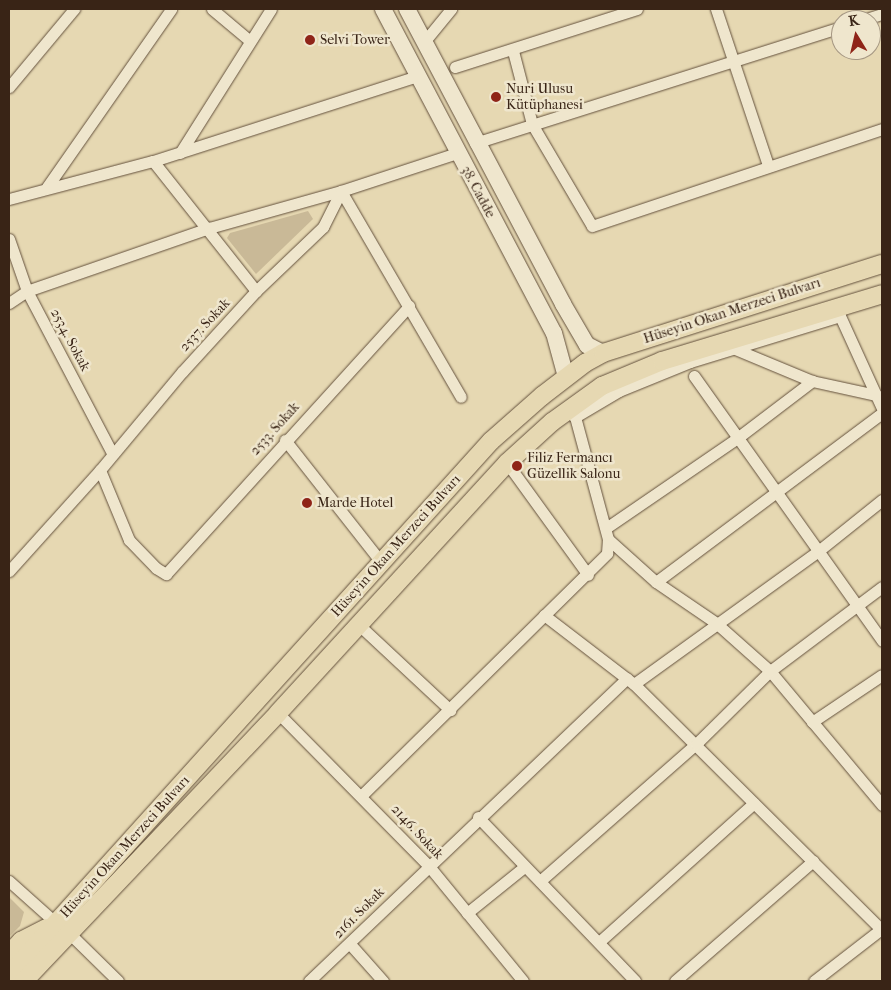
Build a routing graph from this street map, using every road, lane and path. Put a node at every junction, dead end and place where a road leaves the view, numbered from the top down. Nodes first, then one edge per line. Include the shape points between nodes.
1 (74, 9) edge
2 (171, 9) edge
3 (212, 9) edge
4 (271, 9) edge
5 (383, 9) edge
6 (407, 9) edge
7 (451, 9) edge
8 (637, 9) edge
9 (716, 9) edge
10 (831, 30) edge
11 (249, 40) junction
12 (424, 42) junction
13 (513, 50) junction
14 (734, 63) junction
15 (455, 67) dead end
16 (418, 76) junction
17 (9, 87) edge
18 (532, 124) junction
19 (882, 129) edge
20 (475, 143) junction
21 (180, 152) junction
22 (457, 153) junction
23 (153, 161) junction
24 (768, 165) junction
25 (47, 187) junction
26 (341, 191) junction
27 (9, 199) edge
28 (208, 228) junction
29 (9, 238) edge
30 (882, 264) edge
31 (27, 291) junction
32 (256, 291) junction
33 (882, 294) edge
34 (9, 303) edge
35 (409, 306) junction
36 (734, 349) junction
37 (603, 353) junction
38 (694, 376) dead end
39 (566, 377) junction
40 (812, 382) junction
41 (876, 395) junction
42 (461, 397) dead end
43 (882, 408) edge
44 (882, 413) edge
45 (571, 414) junction
46 (736, 439) junction
47 (286, 440) junction
48 (112, 453) junction
49 (508, 463) junction
50 (100, 470) junction
51 (778, 492) junction
52 (882, 500) edge
53 (607, 534) junction
54 (817, 552) junction
55 (381, 562) junction
56 (10, 568) edge
57 (588, 575) junction
58 (656, 582) junction
59 (882, 587) edge
60 (856, 608) junction
61 (544, 616) junction
62 (716, 623) junction
63 (359, 625) junction
64 (882, 641) edge
65 (770, 671) junction
66 (882, 675) edge
67 (631, 681) junction
68 (450, 710) junction
69 (278, 713) junction
70 (812, 722) junction
71 (696, 744) junction
72 (361, 796) junction
73 (754, 803) junction
74 (882, 806) edge
75 (478, 817) junction
76 (813, 861) junction
77 (428, 865) junction
78 (524, 866) junction
79 (9, 881) edge
80 (540, 881) junction
81 (467, 913) junction
82 (62, 928) junction
83 (882, 930) edge
84 (599, 942) junction
85 (350, 944) junction
86 (9, 954) edge
87 (9, 975) edge
88 (24, 981) edge
89 (39, 981) edge
90 (118, 981) edge
91 (309, 981) edge
92 (383, 981) edge
93 (522, 981) edge
94 (635, 981) edge
95 (675, 981) edge
96 (814, 981) edge

1 - 17 street
2 - 25 street
3 - 11 street
4 - 11 street
5 - 16 street, 38. Cadde
6 - 12 street, 38. Cadde
7 - 12 street
8 - 13 street
9 - 14 street
10 - 14 street
11 - 21 street
12 - 20 street, 38. Cadde
13 - 15 street
13 - 18 street
14 - 18 street
14 - 24 street
16 - 21 street
16 - 22 street, 38. Cadde
18 - 20 street
18 - 24 street via 592,226
19 - 24 street
20 - 37 street, 38. Cadde via 587,346
21 - 23 street
22 - 26 street
22 - 39 street, 38. Cadde via 554,333
23 - 25 street
23 - 28 street
25 - 27 street
26 - 28 street
26 - 32 street, 2537. Sokak via 323,227
26 - 35 street
28 - 31 street
28 - 32 street
29 - 31 street, 2534. Sokak
30 - 37 main road, Hüseyin Okan Merzeci Bulvarı
31 - 34 street
31 - 48 street, 2534. Sokak
32 - 48 street, 2537. Sokak
33 - 45 main road, Hüseyin Okan Merzeci Bulvarı via 662,361 602,386
35 - 42 street
35 - 47 street, 2533. Sokak
36 - 40 street
36 - 41 street via 840,316
36 - 45 street via 690,362
37 - 39 main road, Hüseyin Okan Merzeci Bulvarı
38 - 46 street
39 - 55 main road, Hüseyin Okan Merzeci Bulvarı via 491,441
40 - 41 street
40 - 46 street
41 - 43 street
44 - 51 street
45 - 49 main road, Hüseyin Okan Merzeci Bulvarı
45 - 53 street
46 - 51 street
46 - 53 street
47 - 50 street, 2533. Sokak via 166,574 129,540
47 - 55 street
48 - 50 street, 2537. Sokak
49 - 57 street
49 - 63 main road, Hüseyin Okan Merzeci Bulvarı
50 - 56 street, 2537. Sokak
51 - 54 street
51 - 58 street
52 - 54 street, 2161. Sokak
53 - 57 street via 607,554
53 - 58 street
54 - 60 street
54 - 62 street, 2161. Sokak
55 - 82 main road, Hüseyin Okan Merzeci Bulvarı
57 - 61 street
58 - 62 street
59 - 60 street
60 - 64 street
60 - 65 street
61 - 67 street
61 - 68 street
62 - 65 street
62 - 67 street, 2161. Sokak
63 - 68 street
63 - 69 main road, Hüseyin Okan Merzeci Bulvarı
65 - 70 street
65 - 71 street
66 - 70 street
67 - 71 street
67 - 75 street, 2161. Sokak
68 - 72 street
69 - 72 street, 2146. Sokak
69 - 82 main road, Hüseyin Okan Merzeci Bulvarı
70 - 74 street
71 - 73 street
71 - 80 street
72 - 77 street, 2146. Sokak
73 - 76 street
73 - 84 street
75 - 77 street, 2161. Sokak
75 - 78 street
76 - 83 street
76 - 95 street
77 - 81 street, 2146. Sokak
77 - 85 street, 2161. Sokak
78 - 80 street
78 - 81 street
79 - 82 street
80 - 84 street
81 - 93 street, 2146. Sokak
82 - 86 main road via 21,941
82 - 87 main road, Hüseyin Okan Merzeci Bulvarı
82 - 88 main road, Hüseyin Okan Merzeci Bulvarı
82 - 89 main road via 56,962
82 - 90 street
83 - 96 street
84 - 94 street
85 - 91 street, 2161. Sokak
85 - 92 street

